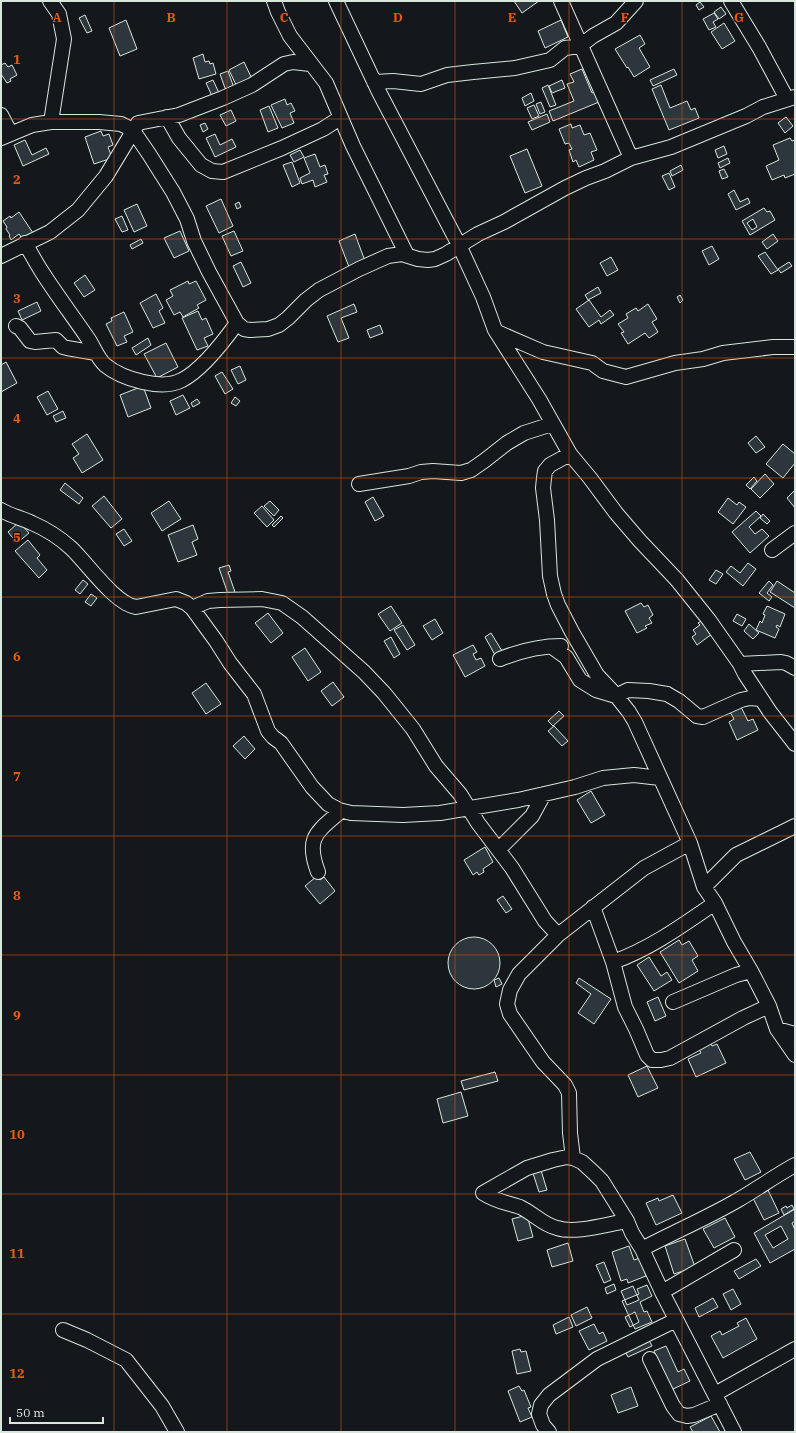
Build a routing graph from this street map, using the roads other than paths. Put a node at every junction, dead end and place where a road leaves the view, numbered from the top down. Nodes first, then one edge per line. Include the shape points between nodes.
1 (50, 1) edge
2 (274, 1) edge
3 (336, 1) edge
4 (561, 1) edge
5 (636, 1) edge
6 (731, 1) edge
7 (580, 46) junction
8 (310, 64) junction
9 (374, 82) junction
10 (791, 98) edge
11 (1, 114) edge
12 (167, 117) junction
13 (340, 118) junction
14 (51, 122) junction
15 (132, 132) junction
16 (6, 136) edge
17 (631, 158) junction
18 (25, 243) junction
19 (459, 245) junction
20 (407, 255) junction
21 (1, 256) edge
22 (236, 323) junction
23 (16, 326) dead end
24 (497, 332) junction
25 (795, 347) edge
26 (96, 353) junction
27 (552, 424) junction
28 (570, 454) junction
29 (359, 484) dead end
30 (1, 510) edge
31 (795, 533) edge
32 (772, 550) dead end
33 (192, 608) junction
34 (552, 647) junction
35 (585, 652) junction
36 (500, 658) dead end
37 (740, 664) junction
38 (795, 668) edge
39 (616, 696) junction
40 (761, 699) junction
41 (795, 744) edge
42 (660, 778) junction
43 (544, 794) junction
44 (468, 808) junction
45 (341, 811) junction
46 (795, 826) edge
47 (690, 843) junction
48 (499, 849) junction
49 (318, 872) dead end
50 (704, 887) junction
51 (715, 903) junction
52 (593, 907) junction
53 (558, 935) junction
54 (613, 962) junction
55 (751, 971) junction
56 (673, 1002) dead end
57 (769, 1006) junction
58 (777, 1029) junction
59 (795, 1034) edge
60 (795, 1055) edge
61 (573, 1158) junction
62 (795, 1165) edge
63 (627, 1221) junction
64 (642, 1249) junction
65 (734, 1250) dead end
66 (662, 1292) junction
67 (676, 1320) junction
68 (63, 1330) dead end
69 (795, 1349) edge
70 (650, 1359) dead end
71 (718, 1399) junction
72 (177, 1432) edge
73 (549, 1432) edge
74 (734, 1432) edge

1 - 14 street via 59,14 64,39
2 - 8 street via 290,36
3 - 9 street
4 - 7 street
5 - 7 street via 618,22
6 - 10 street
7 - 9 street via 565,48 550,60 515,68 452,74 420,84
7 - 17 street
8 - 12 street via 284,64 247,88
8 - 13 street via 326,83
9 - 19 street
10 - 17 street via 763,107 671,147
11 - 16 street
12 - 13 street via 179,138 201,165 212,171 223,172 282,148
12 - 15 street via 138,123
13 - 20 street
14 - 15 street via 110,123 127,127
14 - 16 street via 32,125
15 - 18 street via 106,176 78,210 50,232
15 - 22 street via 173,192 187,219 194,241
17 - 19 street via 565,188
18 - 21 street
18 - 26 street
19 - 20 street via 435,259 418,259
19 - 24 street
20 - 22 street via 388,256 358,269 328,285 306,300 288,318 268,329 244,329
22 - 26 street via 221,344 190,375 171,384 144,382 130,377 104,364
23 - 26 street via 30,341 56,340 63,347
24 - 25 street via 543,352 592,363 603,371 626,377 674,363 723,354 772,347
24 - 27 street
27 - 28 street
27 - 29 street via 524,433 471,470 461,473 421,472
28 - 35 street via 550,465 545,471 543,488 550,576 558,605
28 - 37 street via 616,513 682,586
30 - 33 street via 33,523 59,538 125,603 136,607 176,599
31 - 32 street
33 - 44 street via 208,601 262,599 275,601 291,609 374,682 413,728 436,766 460,794
33 - 45 street via 254,694 268,731 281,743 312,787 328,804
34 - 35 street via 560,646
34 - 36 street
34 - 39 street via 566,657 586,685
35 - 39 street via 597,675
37 - 38 street via 780,662
37 - 40 street
39 - 40 street via 628,690 667,694 697,716 703,717 742,700
39 - 42 street via 635,722
40 - 41 street
42 - 43 street via 634,775 610,777
42 - 47 street
43 - 44 street
43 - 48 street via 532,816
44 - 45 street via 419,815
44 - 48 street
45 - 49 street via 318,831 314,839 314,861
46 - 50 street via 736,855
47 - 50 street
47 - 52 street via 644,868
48 - 53 street via 545,921
50 - 51 street
51 - 54 street via 648,946
51 - 55 street
52 - 53 street
52 - 54 street
53 - 61 street via 519,974 510,990 507,1004 513,1020 540,1058 568,1090
54 - 57 street via 625,1007 647,1055 652,1060 670,1058
55 - 56 street
55 - 57 street
57 - 58 street
58 - 59 street
58 - 60 street
61 - 63 street via 582,1162 602,1181
61 - 63 street via 553,1160 527,1168 483,1193 494,1200 520,1208 557,1228 577,1229
62 - 64 street via 714,1214
63 - 64 street
64 - 66 street
65 - 66 street
66 - 67 street
67 - 71 street
67 - 73 street via 597,1359 550,1395 541,1405 539,1414
68 - 72 street via 126,1360 162,1406
69 - 71 street
70 - 71 street via 679,1414 694,1415
71 - 74 street

